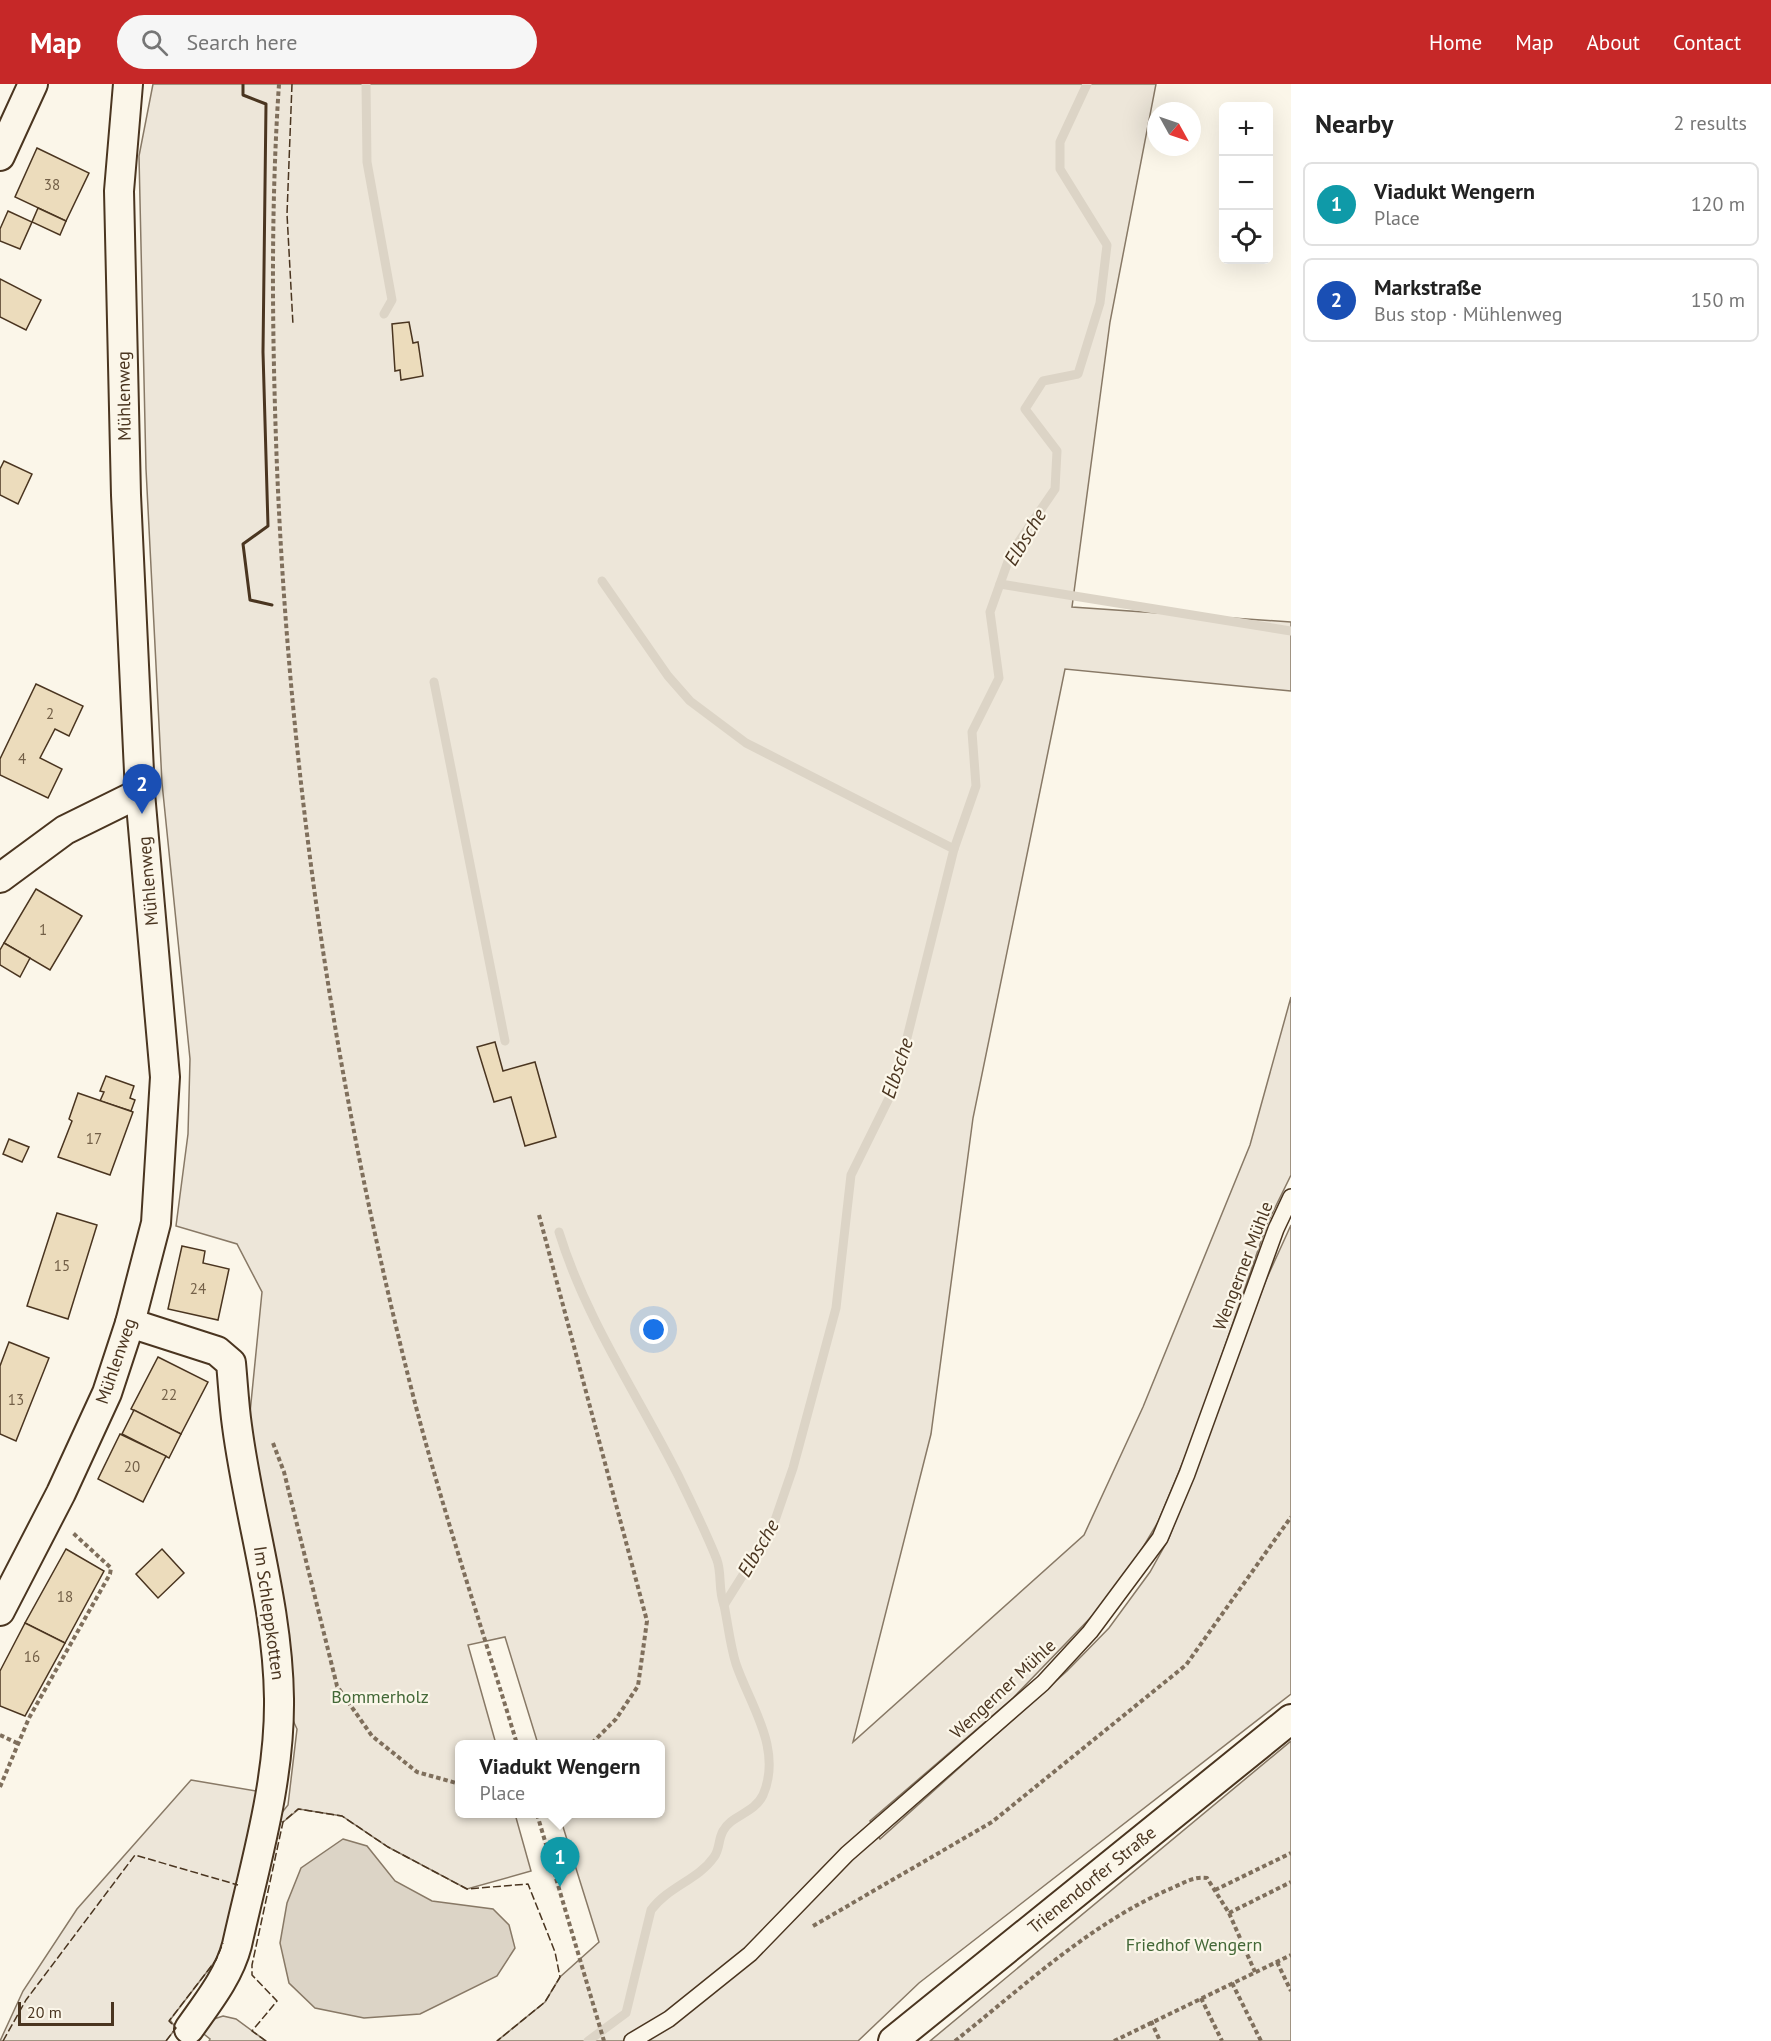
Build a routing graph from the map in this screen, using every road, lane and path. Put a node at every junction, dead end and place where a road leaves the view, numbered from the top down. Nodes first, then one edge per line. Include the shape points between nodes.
1 (33, 84) edge
2 (128, 84) edge
3 (279, 84) edge
4 (0, 156) edge
5 (140, 793) junction
6 (0, 878) edge
7 (1291, 1197) edge
8 (539, 1215) dead end
9 (130, 1323) junction
10 (269, 1435) dead end
11 (51, 1511) junction
12 (1291, 1517) edge
13 (0, 1611) edge
14 (1291, 1719) edge
15 (0, 1735) edge
16 (516, 1740) edge
17 (595, 1740) edge
18 (16, 1743) junction
19 (455, 1783) edge
20 (0, 1786) edge
21 (538, 1818) edge
22 (1291, 1853) edge
23 (1291, 1882) edge
24 (1215, 1890) junction
25 (1229, 1914) junction
26 (809, 1929) dead end
27 (1291, 1955) edge
28 (1276, 1962) junction
29 (1255, 1972) junction
30 (1232, 1983) junction
31 (1291, 1991) edge
32 (1201, 1998) junction
33 (1151, 2021) junction
34 (185, 2035) edge
35 (604, 2041) edge
36 (632, 2041) edge
37 (893, 2041) edge
38 (955, 2041) edge
39 (1114, 2041) edge
40 (1160, 2041) edge
41 (1222, 2041) edge
42 (1261, 2041) edge

1 - 4 street
2 - 5 street, Mühlenweg via 119,203 126,495
3 - 16 path via 272,320 281,573 300,784 330,1007 415,1402
5 - 6 street via 65,830
5 - 9 street, Mühlenweg via 165,1077 156,1223
7 - 36 lane, Wengerner Mühle via 1160,1538 1090,1632 1043,1683 847,1854 750,1954 669,2019
8 - 17 path via 647,1621 638,1686 616,1719
9 - 11 street, Mühlenweg via 107,1393
9 - 34 street, Im Schleppkotten via 217,1351 231,1363 237,1427 278,1656 276,1756 237,1944 223,1979
10 - 19 path via 284,1472 337,1686 372,1736 417,1772
11 - 13 street, Mühlenweg
11 - 18 path via 111,1568
12 - 26 path via 1186,1665 993,1822
14 - 37 street, Trienendorfer Straße
15 - 18 path
18 - 20 path
21 - 35 path
22 - 24 path
23 - 25 path
24 - 25 path
24 - 38 path via 1206,1878 1198,1876 1150,1897 1090,1933
25 - 29 path
27 - 28 path
28 - 29 path
28 - 31 path
29 - 30 path
30 - 32 path
30 - 42 path
32 - 33 path
32 - 41 path
33 - 39 path
33 - 40 path

